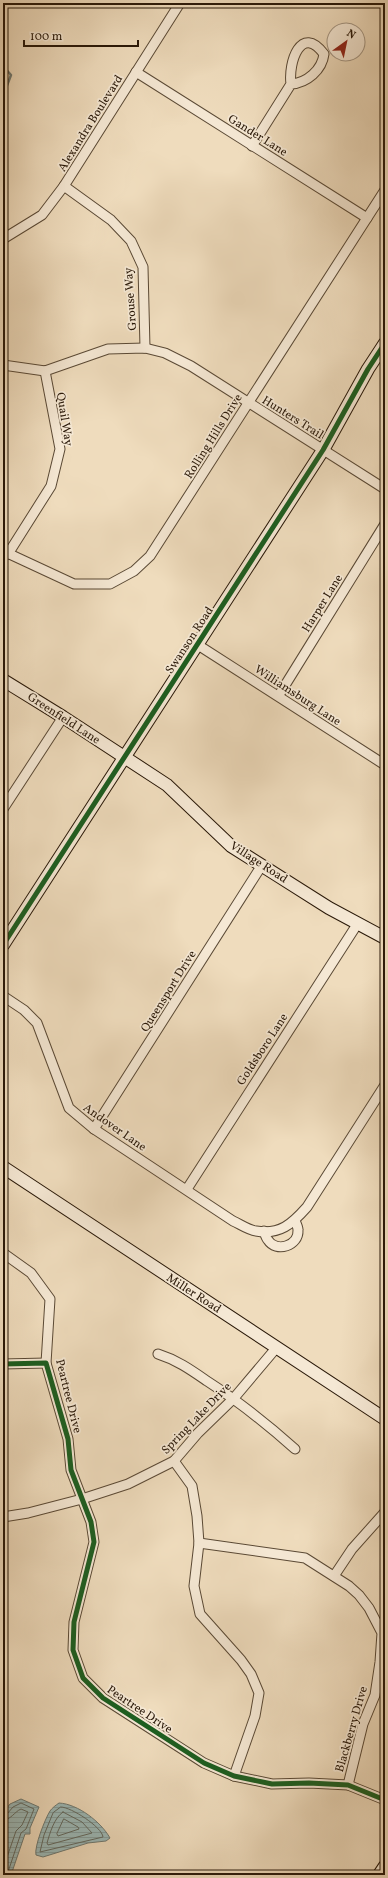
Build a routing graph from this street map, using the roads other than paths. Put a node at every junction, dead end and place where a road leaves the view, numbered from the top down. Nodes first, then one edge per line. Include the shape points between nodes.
1 (180, 3) edge
2 (136, 72) junction
3 (291, 84) junction
4 (252, 146) junction
5 (64, 186) junction
6 (385, 190) edge
7 (367, 218) junction
8 (3, 239) edge
9 (385, 343) edge
10 (145, 348) junction
11 (3, 366) edge
12 (45, 371) junction
13 (248, 403) junction
14 (323, 450) junction
15 (385, 489) edge
16 (385, 524) edge
17 (5, 552) edge
18 (198, 645) junction
19 (3, 680) edge
20 (279, 696) junction
21 (63, 717) junction
22 (124, 758) junction
23 (385, 765) edge
24 (3, 809) edge
25 (262, 865) junction
26 (358, 922) junction
27 (385, 938) edge
28 (3, 945) edge
29 (3, 996) edge
30 (385, 1085) edge
31 (94, 1129) junction
32 (3, 1167) edge
33 (187, 1189) junction
34 (295, 1221) junction
35 (264, 1231) junction
36 (3, 1253) edge
37 (277, 1347) junction
38 (158, 1354) dead end
39 (46, 1363) junction
40 (3, 1364) edge
41 (234, 1398) junction
42 (385, 1419) edge
43 (295, 1449) dead end
44 (174, 1461) junction
45 (82, 1499) junction
46 (385, 1512) edge
47 (3, 1517) edge
48 (199, 1543) junction
49 (334, 1576) junction
50 (383, 1633) edge
51 (234, 1776) junction
52 (348, 1785) junction
53 (385, 1800) edge
54 (385, 1866) edge
55 (379, 1875) edge

1 - 2 street, Alexandra Boulevard
2 - 4 street, Gander Lane
2 - 5 street, Alexandra Boulevard
3 - 3 street via 290,76 296,50 303,44 318,46 324,54 317,71 299,83
3 - 4 street
4 - 7 street, Gander Lane
5 - 8 street, Alexandra Boulevard via 42,215
5 - 10 street, Grouse Way via 111,220 131,241 142,267
6 - 7 street, Rolling Hills Drive
7 - 13 street, Rolling Hills Drive
9 - 14 street, Swanson Road
10 - 12 street, Hunters Trail via 108,349
10 - 13 street, Hunters Trail via 165,353 191,366
11 - 12 street, Hunters Trail
12 - 17 street, Quail Way via 60,449 51,486
13 - 14 street, Hunters Trail
13 - 17 street, Rolling Hills Drive via 150,556 134,571 110,584 74,584
14 - 15 street, Hunters Trail
14 - 18 street, Swanson Road
16 - 20 street, Harper Lane
18 - 20 street, Williamsburg Lane
18 - 22 street, Swanson Road
19 - 21 street, Greenfield Lane
20 - 23 street, Williamsburg Lane
21 - 22 street, Greenfield Lane
21 - 24 street
22 - 25 street, Village Road via 167,785 231,846
22 - 28 street, Swanson Road
25 - 26 street, Village Road via 330,908
25 - 31 street, Queensport Drive
26 - 27 street, Village Road
26 - 33 street, Goldsboro Lane
29 - 31 street, Andover Lane via 38,1023 69,1108
30 - 34 street, Andover Lane via 307,1207
31 - 33 street, Andover Lane
32 - 37 street, Miller Road
33 - 35 street, Andover Lane via 233,1221 255,1231
34 - 35 street, Andover Lane via 275,1231
34 - 35 street via 298,1231 295,1240 287,1246 276,1247 268,1241
36 - 39 street, Peartree Drive via 31,1273 50,1299
37 - 41 street, Spring Lake Drive
37 - 42 street, Miller Road
38 - 41 street via 174,1359
39 - 40 street
39 - 45 street, Peartree Drive via 68,1439 71,1470
41 - 43 street
41 - 44 street, Spring Lake Drive
44 - 45 street, Spring Lake Drive via 128,1484
44 - 48 street via 192,1486
45 - 47 street, Spring Lake Drive
45 - 51 street, Peartree Drive via 91,1522 94,1542 74,1622 73,1650 83,1678 103,1698 204,1763
46 - 49 street via 352,1549
48 - 49 street, Blackberry Drive via 305,1558
48 - 51 street via 194,1586 200,1614 241,1660 251,1674 259,1693 255,1716
49 - 50 street, Blackberry Drive via 359,1595
50 - 52 street, Blackberry Drive via 375,1695 363,1724
51 - 52 street, Peartree Drive via 272,1784
52 - 53 street, Peartree Drive
54 - 55 street

